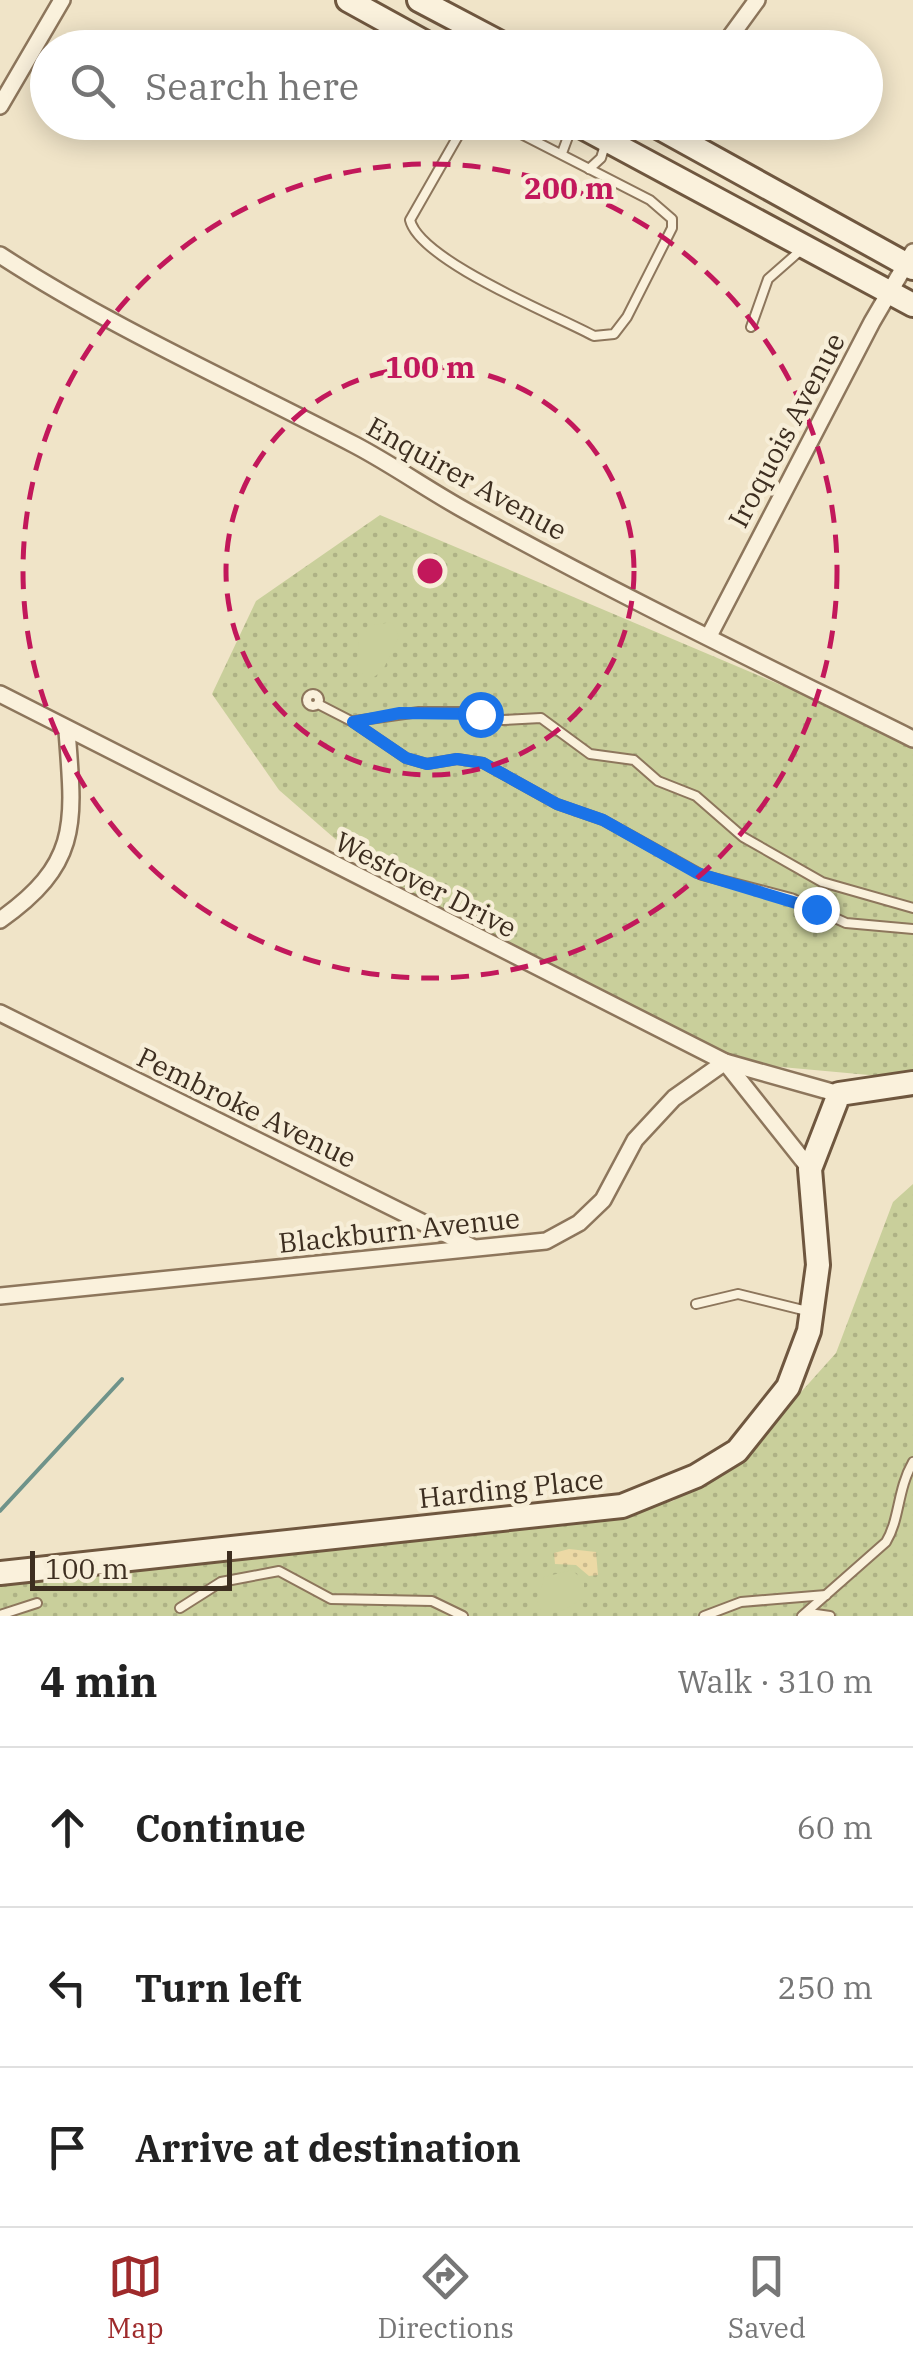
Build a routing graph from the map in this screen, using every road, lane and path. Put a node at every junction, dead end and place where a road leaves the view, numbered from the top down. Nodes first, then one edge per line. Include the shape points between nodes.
1 (62, 0) edge
2 (348, 0) edge
3 (419, 0) edge
4 (757, 0) edge
5 (44, 30) edge
6 (402, 30) edge
7 (476, 30) edge
8 (735, 30) edge
9 (30, 55) edge
10 (0, 106) edge
11 (456, 140) edge
12 (535, 140) edge
13 (567, 140) edge
14 (606, 140) edge
15 (620, 140) edge
16 (651, 140) edge
17 (687, 140) edge
18 (562, 153) junction
19 (643, 159) junction
20 (589, 169) junction
21 (803, 246) junction
22 (0, 255) edge
23 (910, 262) edge
24 (888, 292) junction
25 (913, 305) edge
26 (750, 326) dead end
27 (710, 634) junction
28 (0, 694) edge
29 (318, 704) dead end
30 (353, 722) junction
31 (67, 731) junction
32 (913, 738) edge
33 (913, 908) edge
34 (0, 920) edge
35 (913, 929) edge
36 (0, 1012) edge
37 (725, 1062) junction
38 (913, 1083) edge
39 (840, 1094) junction
40 (810, 1169) junction
41 (472, 1246) junction
42 (0, 1296) edge
43 (696, 1304) dead end
44 (811, 1312) junction
45 (913, 1462) edge
46 (0, 1573) edge
47 (826, 1595) junction
48 (37, 1603) dead end
49 (180, 1608) dead end
50 (805, 1614) edge
51 (0, 1615) edge
52 (463, 1616) edge
53 (704, 1616) edge
54 (830, 1616) edge

1 - 5 street
2 - 6 main road
3 - 7 main road
4 - 8 street
9 - 10 street
11 - 20 lane via 410,220 412,228 442,256 605,336 628,318 672,218
12 - 18 lane
13 - 18 lane
14 - 20 lane
15 - 19 main road
16 - 19 main road
17 - 23 main road
18 - 20 lane
19 - 21 main road
21 - 24 main road
21 - 26 lane via 768,278
22 - 27 street, Enquirer Avenue via 465,511
23 - 24 street, Iroquois Avenue
24 - 25 main road
24 - 27 street, Iroquois Avenue
27 - 32 street, Enquirer Avenue via 792,682
28 - 31 street, Westover Drive
29 - 30 lane
30 - 33 lane via 418,712 541,718 590,754 634,760 658,780 696,796 743,837 822,882
30 - 35 lane via 416,762 467,759 488,765 697,873 796,900 846,924
31 - 34 street via 73,810 60,862 35,896
31 - 37 street, Westover Drive
36 - 41 street, Pembroke Avenue
37 - 39 street, Westover Drive
37 - 40 street
37 - 41 street, Blackburn Avenue via 674,1098 635,1140 603,1200 578,1223 546,1241
38 - 39 main road
39 - 40 main road, Harding Place
40 - 44 main road, Harding Place via 818,1265
41 - 42 street, Blackburn Avenue
43 - 44 lane via 738,1294
44 - 46 main road, Harding Place via 788,1388 737,1450 696,1476 622,1506
45 - 47 lane via 886,1542
47 - 50 lane
47 - 53 lane via 736,1602
48 - 51 lane
49 - 52 lane via 221,1582 279,1571 331,1599 432,1601
50 - 54 lane

